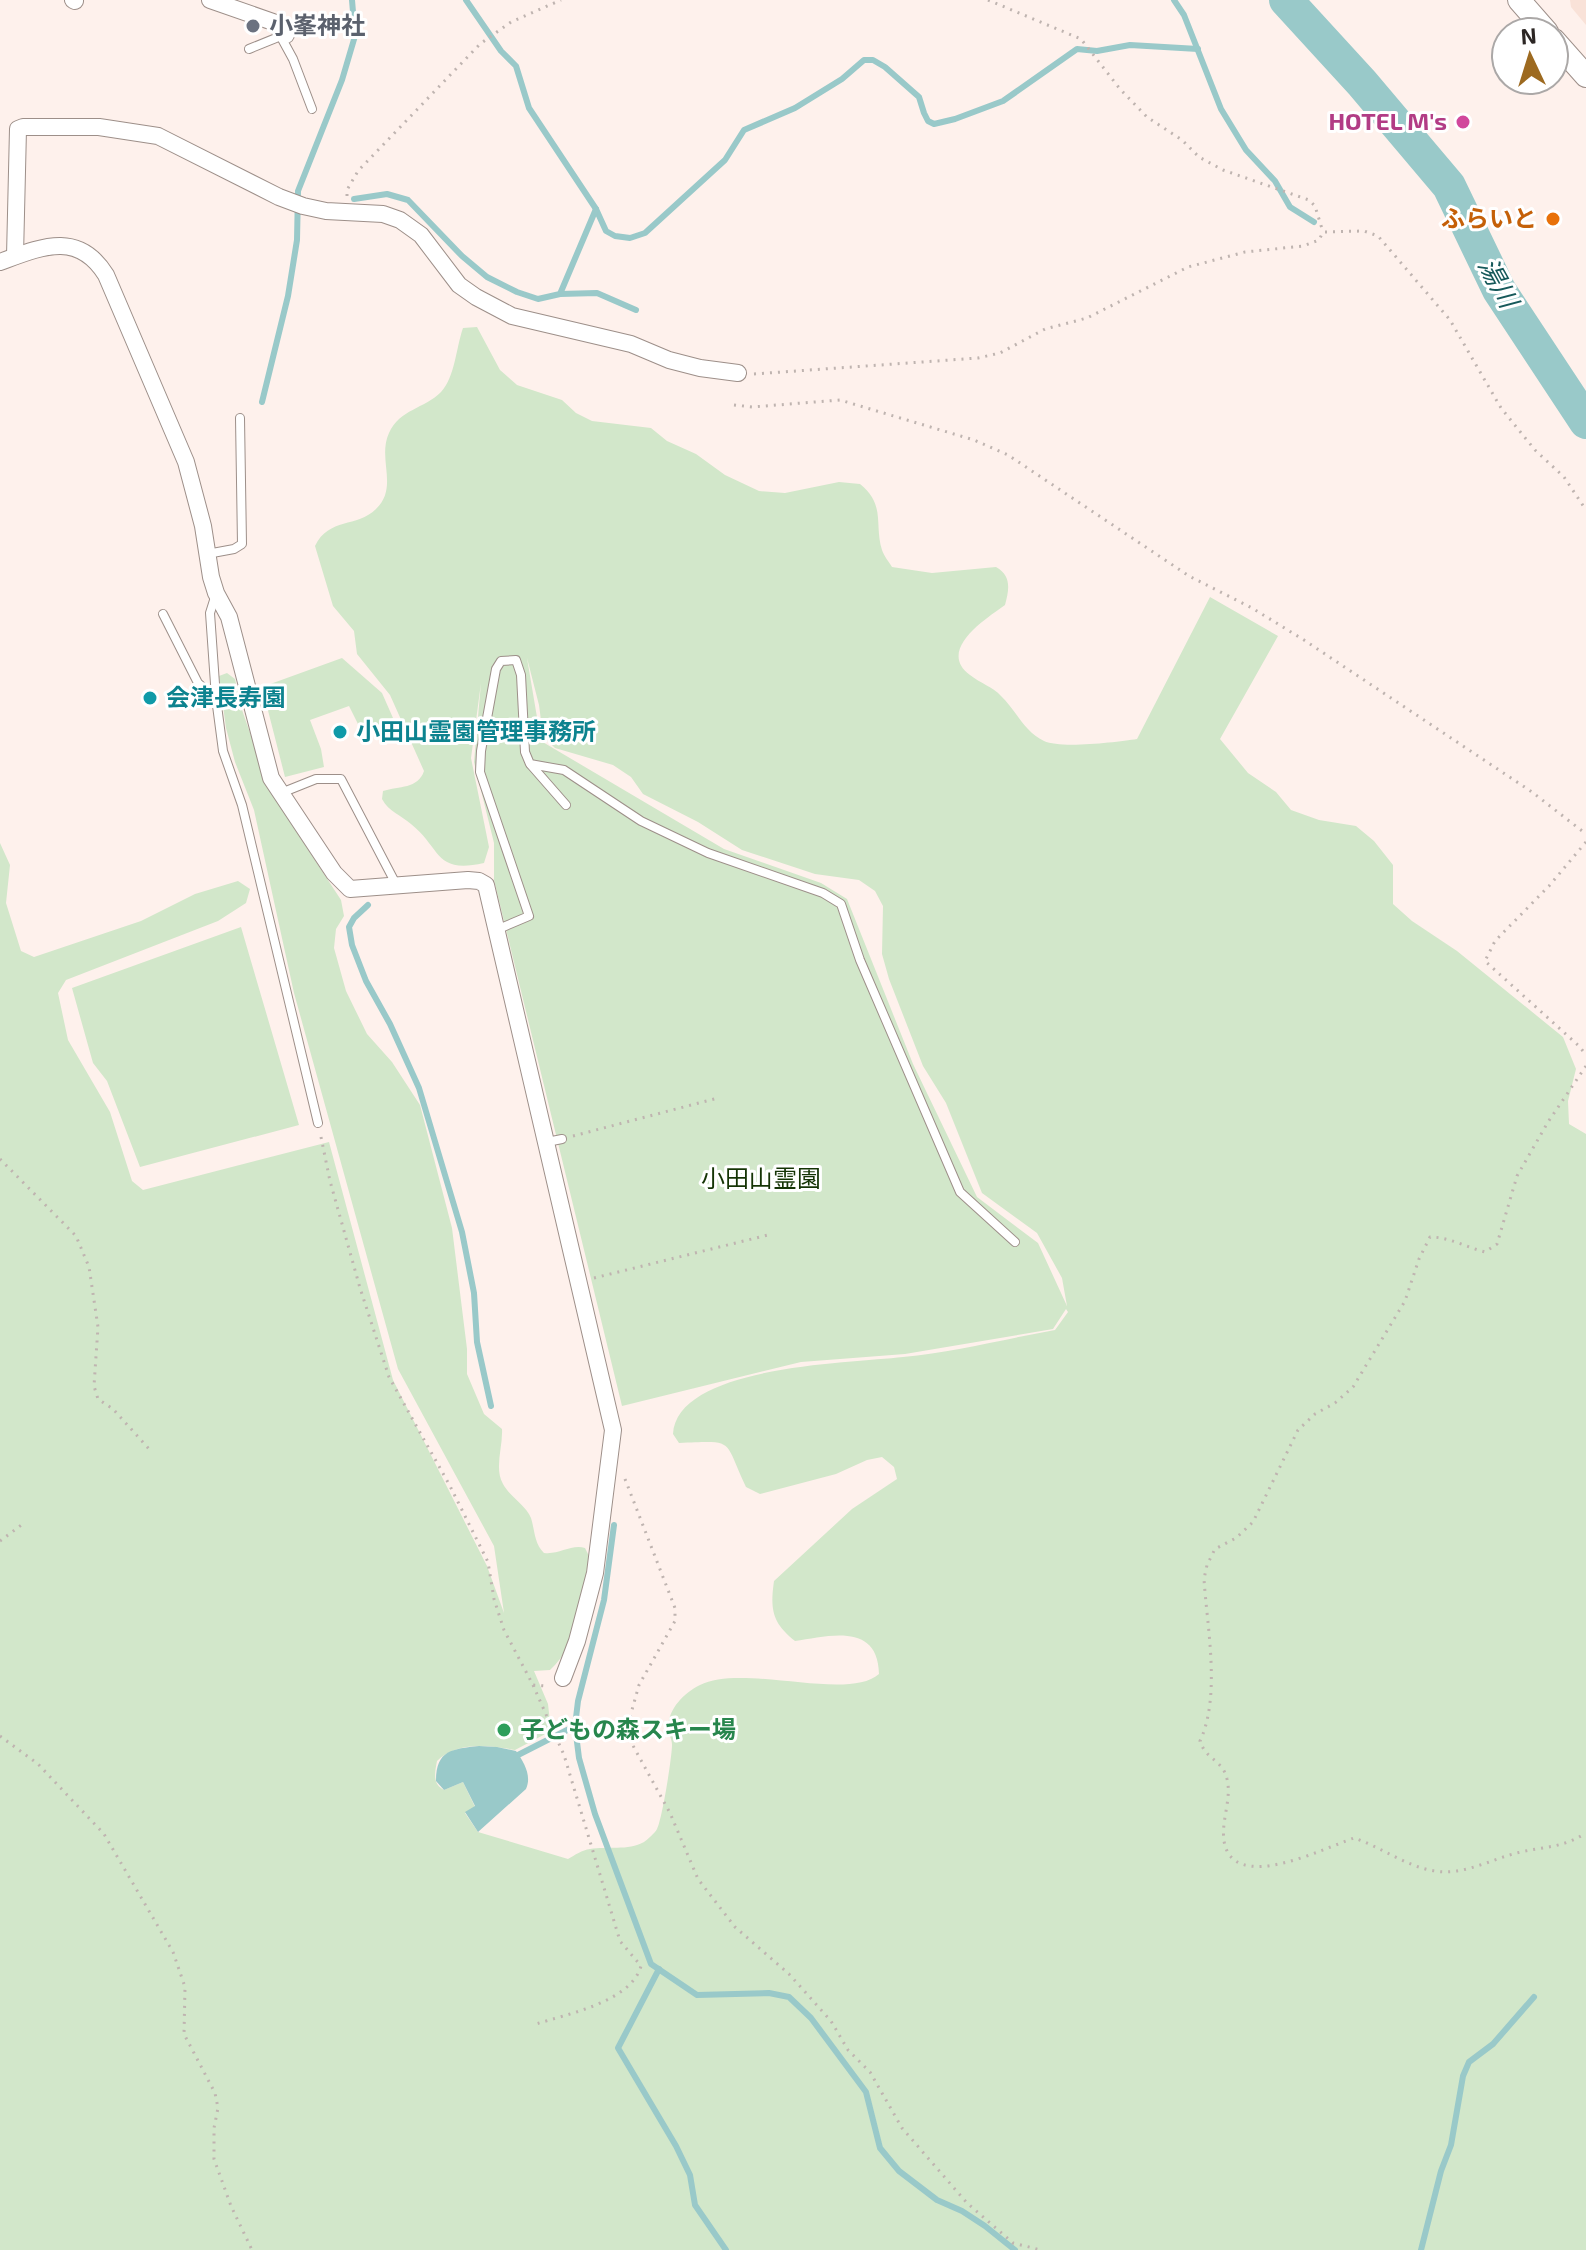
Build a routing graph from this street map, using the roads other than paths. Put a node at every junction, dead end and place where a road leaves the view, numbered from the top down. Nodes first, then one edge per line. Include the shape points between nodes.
1 (210, 0) edge
2 (1519, 0) edge
3 (229, 3) edge
4 (1533, 16) edge
5 (318, 21) dead end
6 (284, 36) junction
7 (249, 49) dead end
8 (1570, 58) edge
9 (1586, 76) edge
10 (312, 109) dead end
11 (8, 259) edge
12 (738, 373) road end
13 (240, 418) dead end
14 (207, 554) junction
15 (216, 593) junction
16 (163, 614) dead end
17 (216, 698) junction
18 (530, 764) junction
19 (281, 793) junction
20 (566, 805) dead end
21 (398, 887) junction
22 (496, 930) junction
23 (318, 1123) road end
24 (1015, 1242) dead end
25 (563, 1678) road end

1 - 3 street
2 - 4 main road
3 - 6 street via 273,22
5 - 6 lane
6 - 7 lane
6 - 10 lane
8 - 9 main road
11 - 12 street via 18,129 99,127 158,136 279,197 326,211 400,220 421,235 459,285 512,316 631,344 700,368
11 - 14 street via 70,246 89,254 101,268 186,462
13 - 14 lane via 242,544
14 - 15 street
15 - 17 lane via 210,613
15 - 19 street via 229,617 271,778
16 - 17 lane via 198,683
17 - 23 lane via 223,751 244,812
18 - 20 lane
18 - 22 lane via 519,665 516,660 501,661 480,772 529,916
18 - 24 lane via 564,770 641,821 841,904 960,1192
19 - 21 street via 350,889
19 - 21 lane via 316,779 341,779
21 - 22 street via 479,881 486,885
22 - 25 street via 554,1141 613,1430 595,1573

